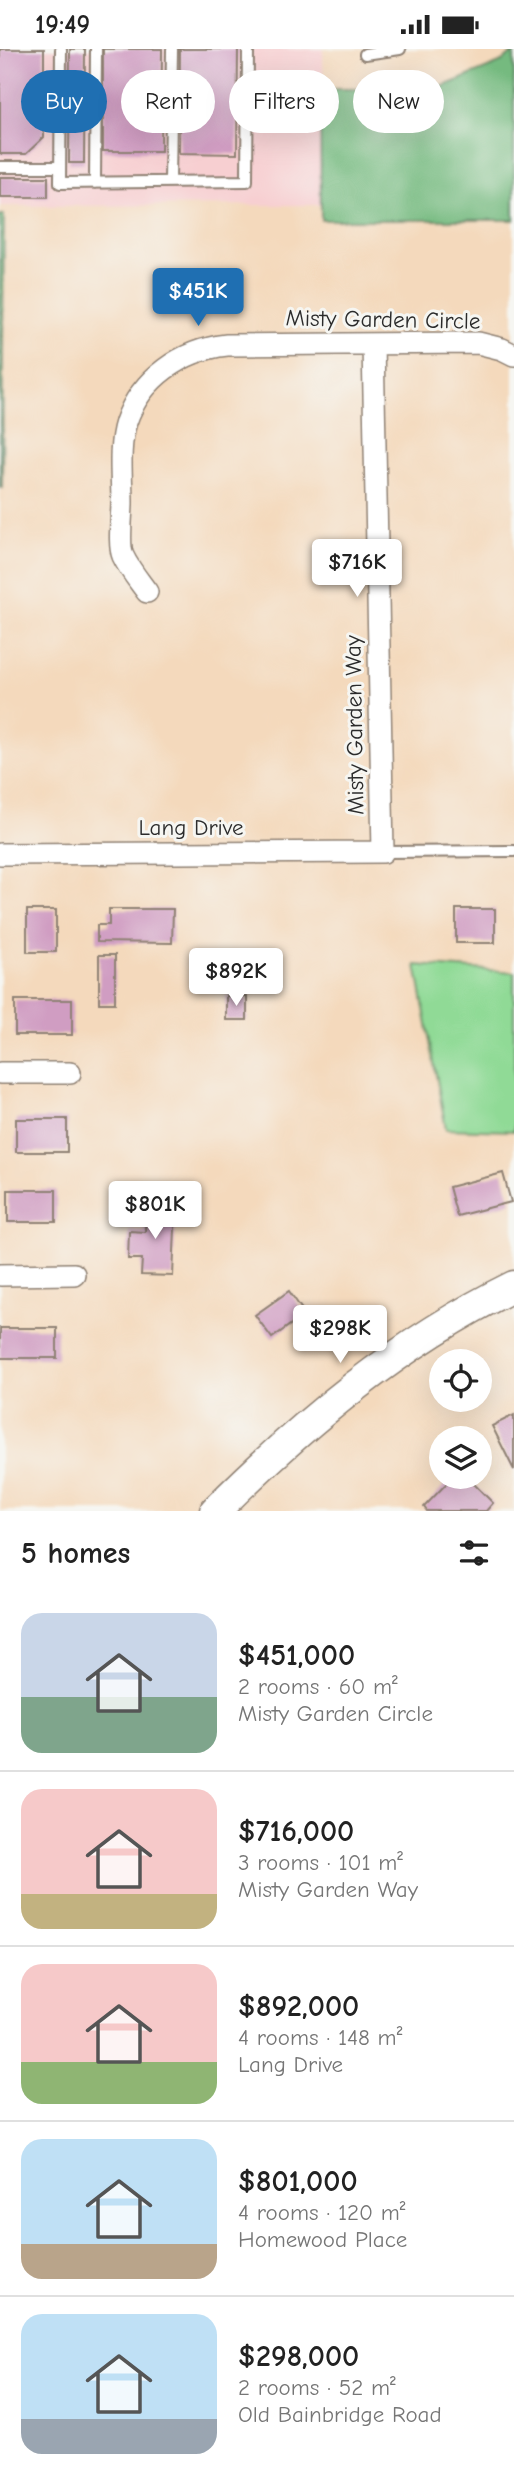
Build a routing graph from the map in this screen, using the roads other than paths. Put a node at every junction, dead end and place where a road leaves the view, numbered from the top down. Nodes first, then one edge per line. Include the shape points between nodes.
1 (61, 49) edge
2 (96, 49) edge
3 (172, 49) edge
4 (248, 49) edge
5 (400, 49) edge
6 (365, 54) dead end
7 (0, 167) edge
8 (60, 167) junction
9 (170, 182) junction
10 (95, 183) junction
11 (373, 344) junction
12 (514, 355) edge
13 (147, 593) dead end
14 (514, 851) edge
15 (383, 852) junction
16 (0, 854) edge
17 (0, 1073) edge
18 (70, 1073) dead end
19 (0, 1275) edge
20 (74, 1275) dead end
21 (514, 1286) edge
22 (215, 1511) edge

1 - 8 lane
2 - 10 lane
3 - 9 lane
4 - 9 lane via 247,181
5 - 6 lane
7 - 8 lane
8 - 10 lane via 60,183
9 - 10 lane
11 - 12 street, Misty Garden Circle via 478,344
11 - 13 street, Misty Garden Circle via 207,347 186,355 152,380 126,423 122,446 122,555
11 - 15 street, Misty Garden Way
14 - 15 lane
15 - 16 street, Lang Drive
17 - 18 street
19 - 20 street
21 - 22 main road via 426,1334 374,1370

